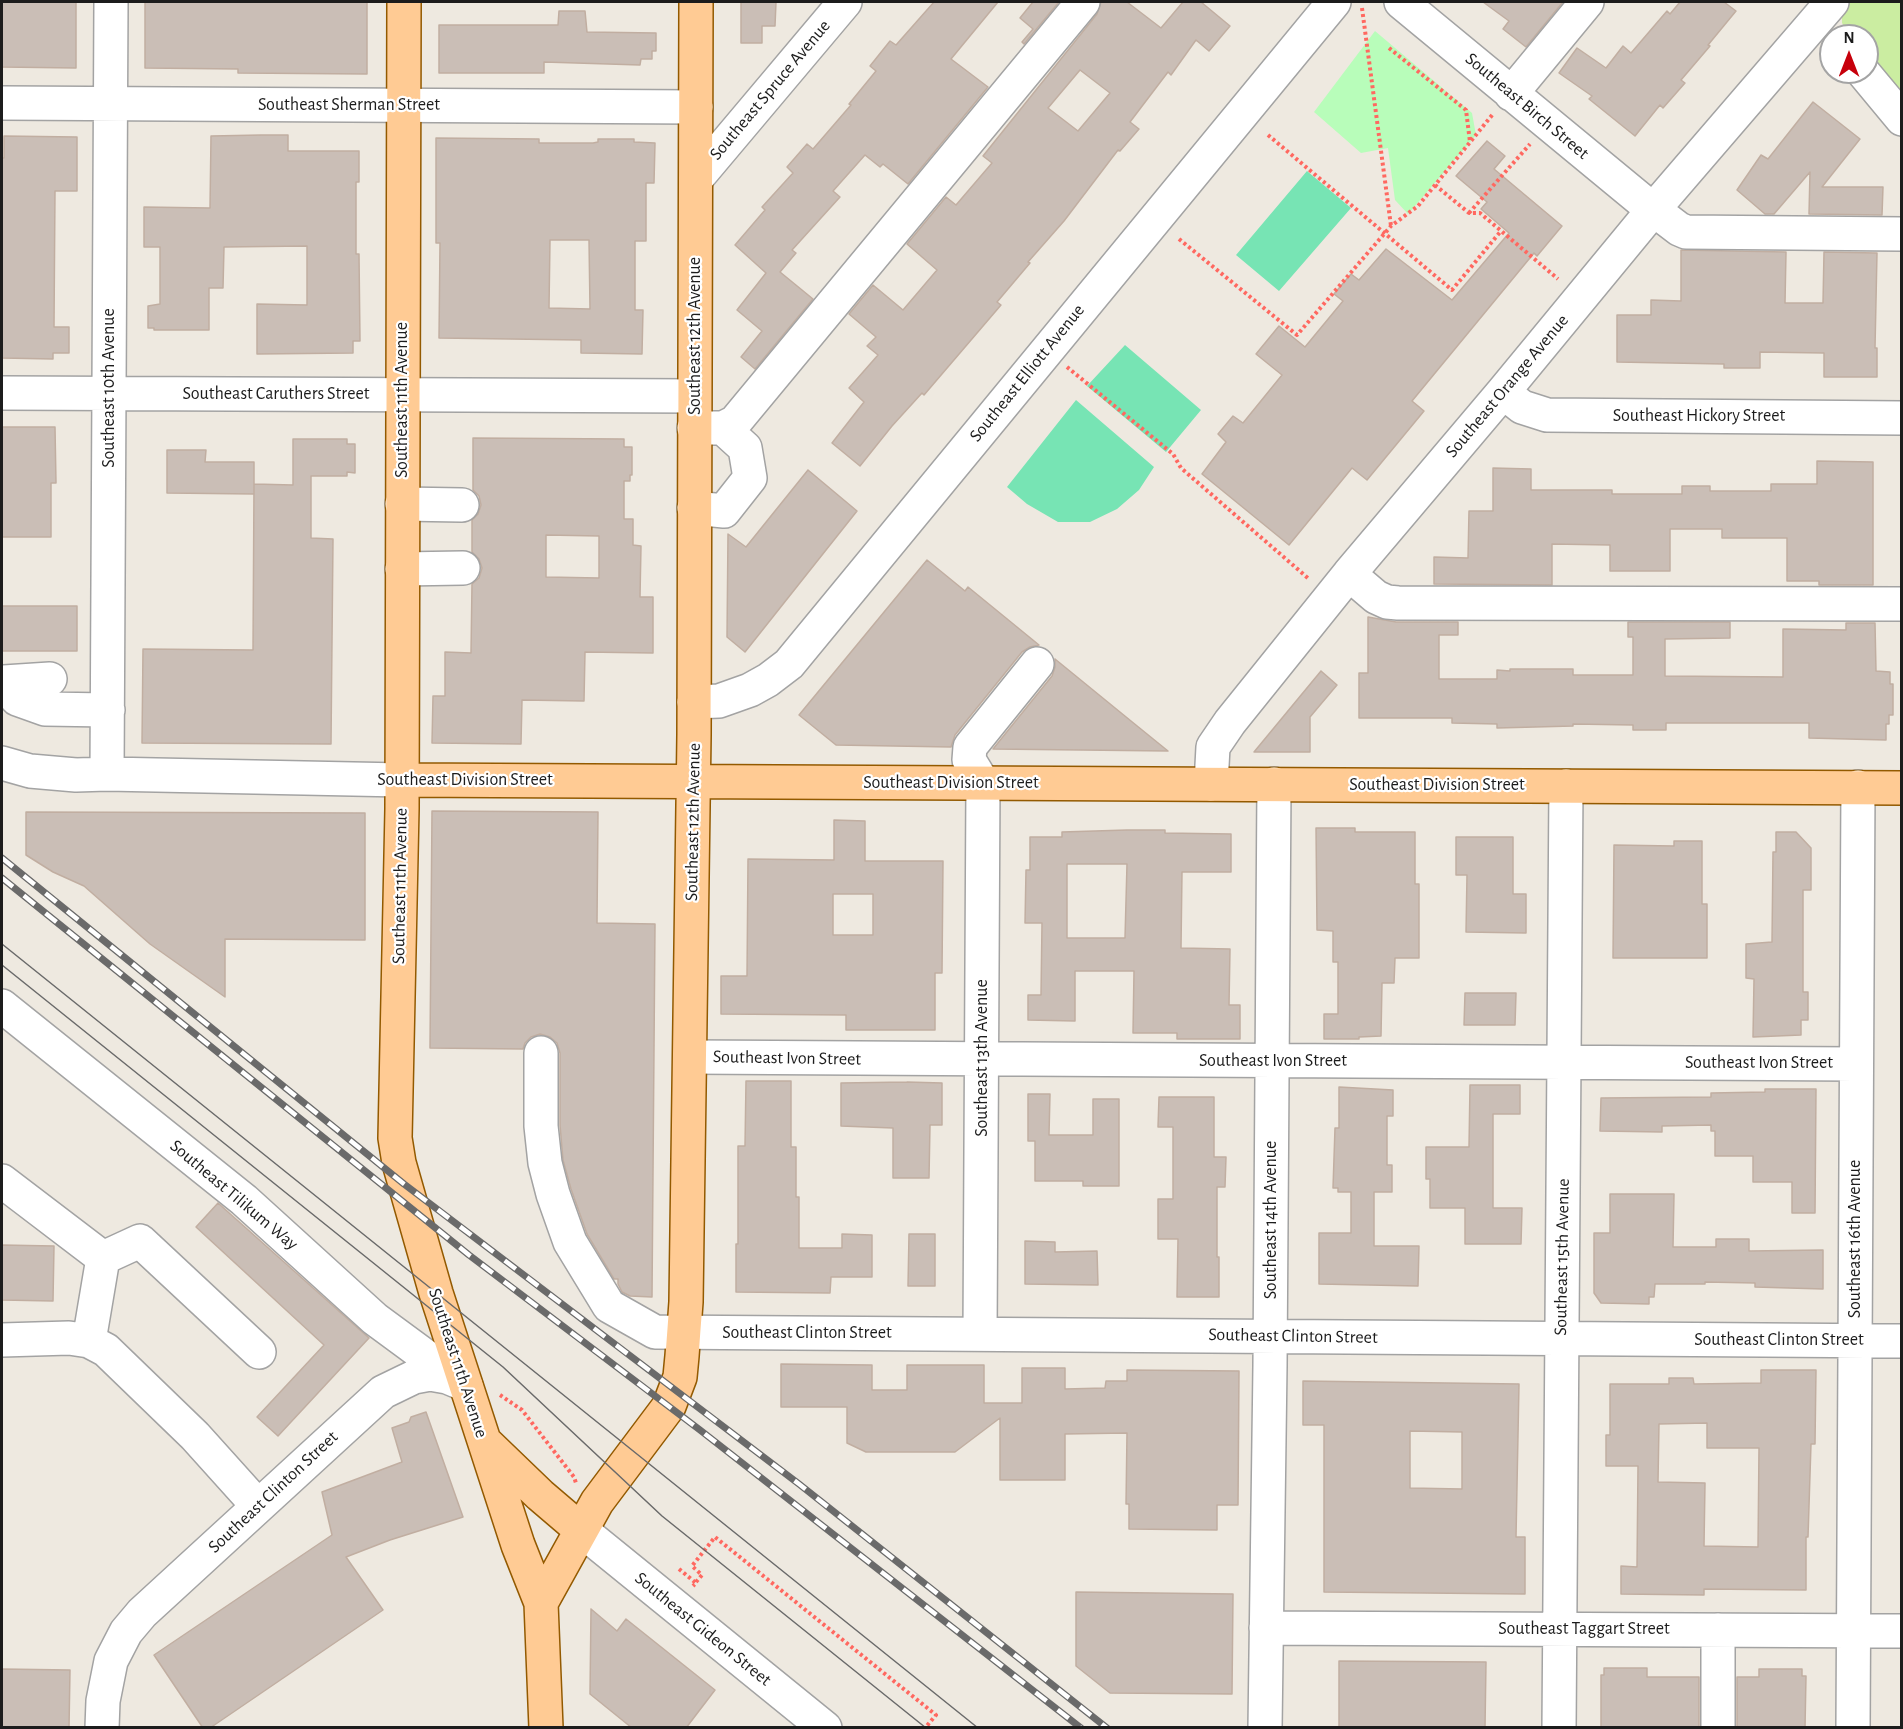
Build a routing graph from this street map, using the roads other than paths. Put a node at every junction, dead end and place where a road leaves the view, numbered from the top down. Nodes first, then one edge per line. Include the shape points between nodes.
1 (111, 2) edge
2 (404, 2) edge
3 (696, 2) edge
4 (845, 2) edge
5 (1083, 2) edge
6 (1334, 2) edge
7 (1401, 2) edge
8 (1587, 2) edge
9 (1828, 18) edge
10 (1873, 84) edge
11 (1504, 102) junction
12 (2, 104) edge
13 (111, 104) junction
14 (403, 106) junction
15 (696, 107) junction
16 (1902, 119) edge
17 (696, 179) junction
18 (1653, 210) junction
19 (1902, 234) edge
20 (1503, 392) junction
21 (2, 393) edge
22 (108, 393) junction
23 (402, 394) junction
24 (704, 417) junction
25 (1902, 418) edge
26 (402, 504) junction
27 (462, 505) dead end
28 (694, 508) junction
29 (463, 568) dead end
30 (402, 569) junction
31 (1349, 574) junction
32 (1902, 604) edge
33 (1036, 664) dead end
34 (50, 679) dead end
35 (694, 702) junction
36 (108, 711) junction
37 (2, 763) edge
38 (107, 774) junction
39 (402, 780) junction
40 (693, 782) junction
41 (983, 783) junction
42 (1211, 784) junction
43 (1274, 784) junction
44 (1566, 786) junction
45 (1858, 787) junction
46 (1902, 788) edge
47 (2, 1006) edge
48 (541, 1053) dead end
49 (690, 1057) junction
50 (981, 1060) junction
51 (1272, 1061) junction
52 (1565, 1063) junction
53 (1855, 1064) junction
54 (2, 1181) edge
55 (103, 1258) junction
56 (684, 1332) junction
57 (980, 1334) junction
58 (1271, 1335) junction
59 (1561, 1339) junction
60 (2, 1340) edge
61 (89, 1341) junction
62 (1854, 1341) junction
63 (1902, 1341) edge
64 (259, 1352) dead end
65 (466, 1386) junction
66 (484, 1442) junction
67 (258, 1506) junction
68 (581, 1530) junction
69 (542, 1603) junction
70 (1266, 1628) junction
71 (1560, 1629) junction
72 (1718, 1630) junction
73 (1854, 1631) junction
74 (1902, 1631) edge
75 (102, 1728) edge
76 (546, 1728) edge
77 (825, 1728) edge
78 (1265, 1728) edge
79 (1559, 1728) edge
80 (1718, 1728) edge
81 (1853, 1728) edge

1 - 13 street, Southeast 10th Avenue
2 - 14 main road, Southeast 11th Avenue
3 - 15 main road, Southeast 12th Avenue
4 - 17 street, Southeast Spruce Avenue
5 - 24 street via 735,422
6 - 35 street, Southeast Elliott Avenue via 789,664 750,690 719,701
7 - 11 street, Southeast Birch Street
8 - 11 street
9 - 18 street, Southeast Orange Avenue
10 - 16 street
11 - 18 street, Southeast Birch Street
12 - 13 street, Southeast Sherman Street
13 - 14 street, Southeast Sherman Street
13 - 22 street, Southeast 10th Avenue
14 - 15 street, Southeast Sherman Street
14 - 23 main road, Southeast 11th Avenue
15 - 17 main road, Southeast 12th Avenue
17 - 24 main road, Southeast 12th Avenue
18 - 19 street, Southeast Birch Street via 1686,232
18 - 20 street, Southeast Orange Avenue
20 - 25 street, Southeast Hickory Street via 1522,407 1547,415
20 - 31 street, Southeast Orange Avenue
21 - 22 street, Southeast Caruthers Street
22 - 23 street, Southeast Caruthers Street
22 - 36 street, Southeast 10th Avenue
23 - 24 street, Southeast Caruthers Street
23 - 26 main road, Southeast 11th Avenue
24 - 28 main road, Southeast 12th Avenue
24 - 28 street via 745,448 750,478 724,511
26 - 27 street
26 - 30 main road, Southeast 11th Avenue
28 - 35 main road, Southeast 12th Avenue
29 - 30 street
30 - 39 main road, Southeast 11th Avenue
31 - 32 street via 1376,597 1398,603
31 - 42 street, Southeast Orange Avenue via 1219,737 1211,755
33 - 41 street via 970,747 969,760
34 - 36 street via 4,682 17,699 45,709
35 - 40 main road, Southeast 12th Avenue
36 - 38 street, Southeast 10th Avenue
37 - 38 street, Southeast Division Street via 52,774
38 - 39 street, Southeast Division Street
39 - 40 main road, Southeast Division Street
39 - 65 main road, Southeast 11th Avenue via 395,1138 411,1207
40 - 41 main road, Southeast Division Street
40 - 49 main road, Southeast 12th Avenue
41 - 42 main road, Southeast Division Street
41 - 50 street, Southeast 13th Avenue
42 - 43 main road, Southeast Division Street
43 - 44 main road, Southeast Division Street
43 - 51 street, Southeast 14th Avenue
44 - 45 main road, Southeast Division Street
44 - 52 street, Southeast 15th Avenue
45 - 46 main road, Southeast Division Street
45 - 53 street, Southeast 16th Avenue
47 - 65 street, Southeast Tilikum Way via 244,1200 375,1319
48 - 56 street, Southeast Clinton Street via 541,1126 546,1163 570,1242 609,1306 655,1332
49 - 50 street, Southeast Ivon Street
49 - 56 main road, Southeast 12th Avenue
50 - 51 street, Southeast Ivon Street
50 - 57 street, Southeast 13th Avenue
51 - 52 street, Southeast Ivon Street
51 - 58 street, Southeast 14th Avenue
52 - 53 street, Southeast Ivon Street
52 - 59 street, Southeast 15th Avenue
53 - 62 street, Southeast 16th Avenue
54 - 55 street
55 - 61 street
55 - 64 street via 140,1241
56 - 57 street, Southeast Clinton Street
56 - 68 main road, Southeast 12th Avenue via 680,1377 669,1406 597,1502
57 - 58 street, Southeast Clinton Street
58 - 59 street, Southeast Clinton Street
58 - 70 street, Southeast 14th Avenue
59 - 62 street, Southeast Clinton Street
59 - 71 street, Southeast 15th Avenue
60 - 61 street
61 - 67 street via 106,1350 195,1436
62 - 63 street, Southeast Clinton Street
62 - 73 street, Southeast 16th Avenue
65 - 66 main road, Southeast 11th Avenue
65 - 67 street, Southeast Clinton Street via 430,1374 394,1385
66 - 68 main road
66 - 69 main road, Southeast 11th Avenue
67 - 75 street, Southeast Clinton Street via 126,1632 111,1661
68 - 69 main road, Southeast 12th Avenue
68 - 77 street, Southeast Gideon Street
69 - 76 main road
70 - 71 street, Southeast Taggart Street
70 - 78 street, Southeast 14th Avenue
71 - 72 street, Southeast Taggart Street
71 - 79 street, Southeast 15th Avenue
72 - 73 street, Southeast Taggart Street
72 - 80 street
73 - 74 street, Southeast Taggart Street
73 - 81 street, Southeast 16th Avenue

